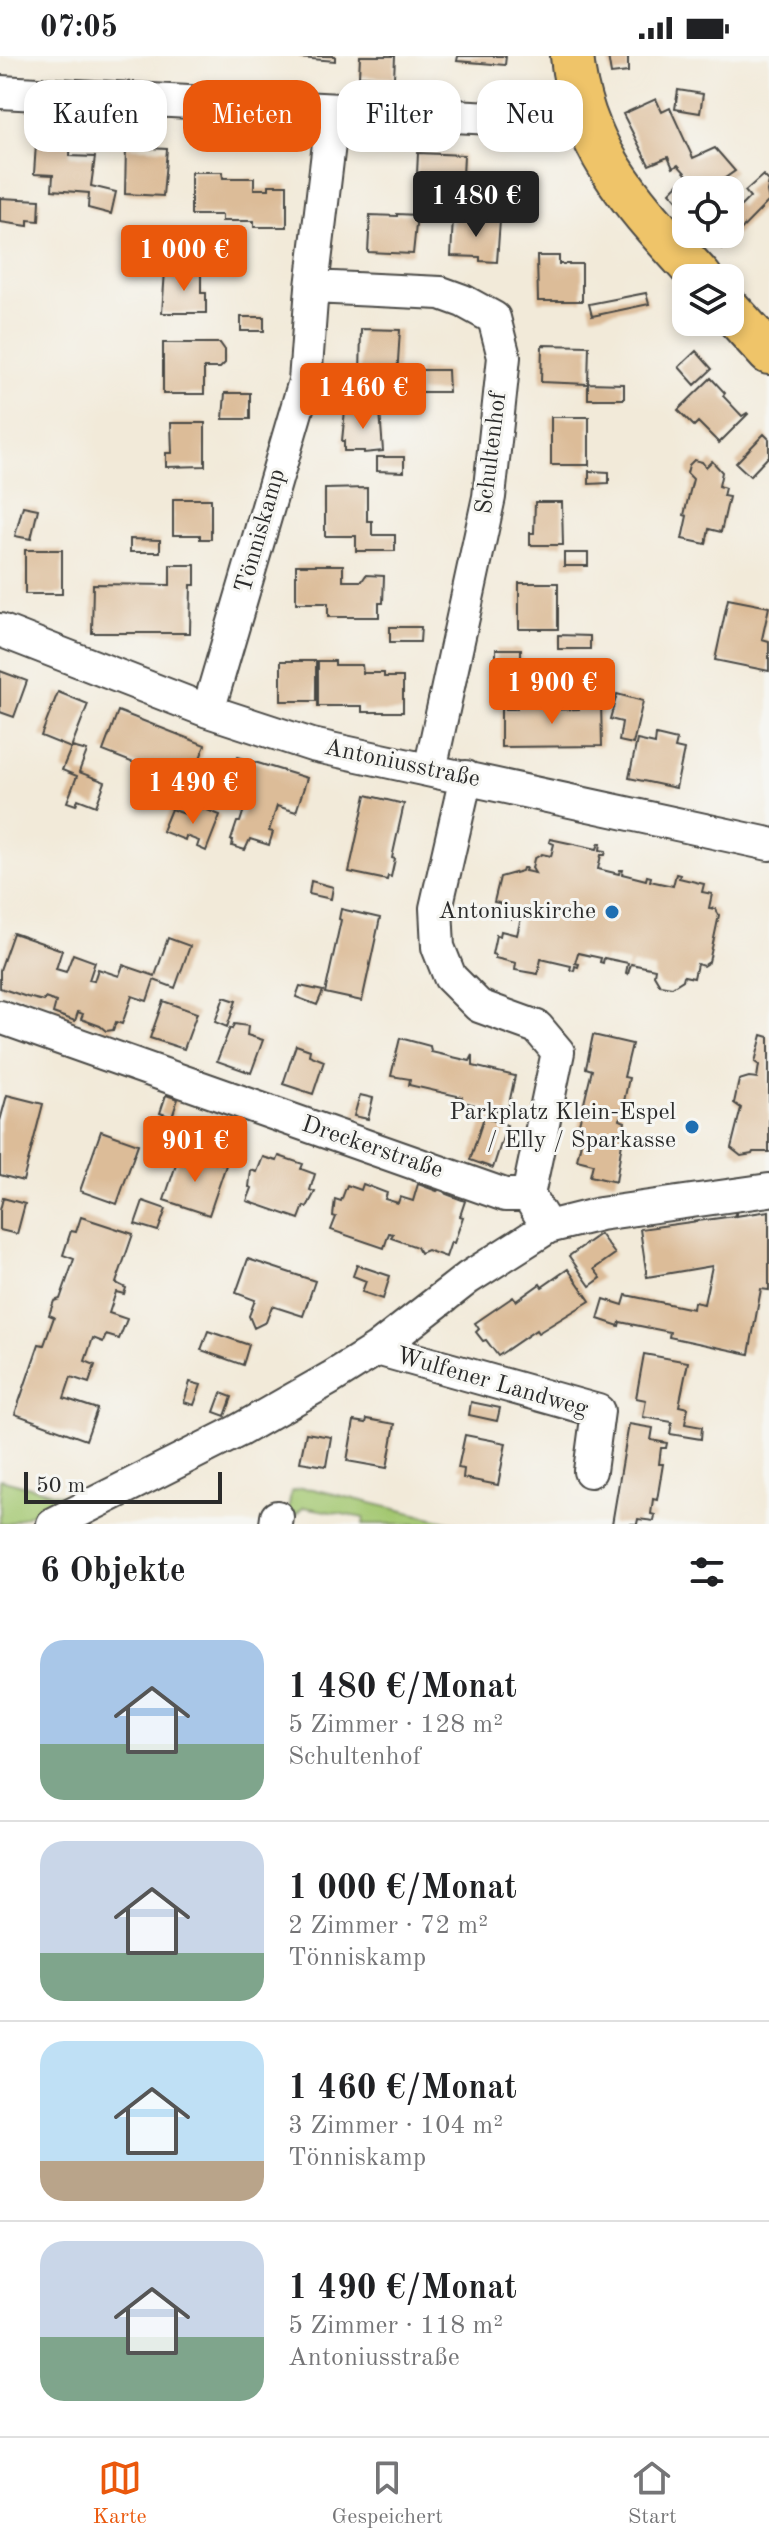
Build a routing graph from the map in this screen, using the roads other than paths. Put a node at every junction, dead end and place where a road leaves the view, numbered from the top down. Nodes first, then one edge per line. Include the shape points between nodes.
1 (572, 56) edge
2 (575, 80) edge
3 (0, 92) edge
4 (333, 110) junction
5 (583, 114) edge
6 (477, 117) edge
7 (689, 264) edge
8 (312, 287) junction
9 (744, 325) edge
10 (769, 353) edge
11 (0, 630) edge
12 (208, 711) junction
13 (430, 770) junction
14 (466, 777) junction
15 (769, 844) edge
16 (0, 1017) edge
17 (769, 1190) edge
18 (528, 1195) junction
19 (548, 1227) junction
20 (377, 1349) junction
21 (590, 1471) dead end
22 (53, 1524) edge

1 - 2 main road
3 - 4 street
4 - 6 street
4 - 8 street, Tönniskamp
5 - 7 main road via 617,179
8 - 12 street, Tönniskamp via 305,381
8 - 13 street, Schultenhof via 441,293 463,301 494,318 504,357 489,497
9 - 10 main road
11 - 12 street, Antoniusstraße
12 - 13 street, Antoniusstraße via 312,745
13 - 14 street, Antoniusstraße
14 - 15 street, Antoniusstraße
14 - 18 street via 436,908 438,947 450,977 479,1006 537,1027 558,1052
16 - 18 street, Dreckerstraße via 505,1195
17 - 19 street, Wulfener Landweg via 600,1214
18 - 19 street
19 - 20 street, Wulfener Landweg via 468,1278
20 - 21 street, Wulfener Landweg via 598,1411
20 - 22 street, Wulfener Landweg via 264,1418

